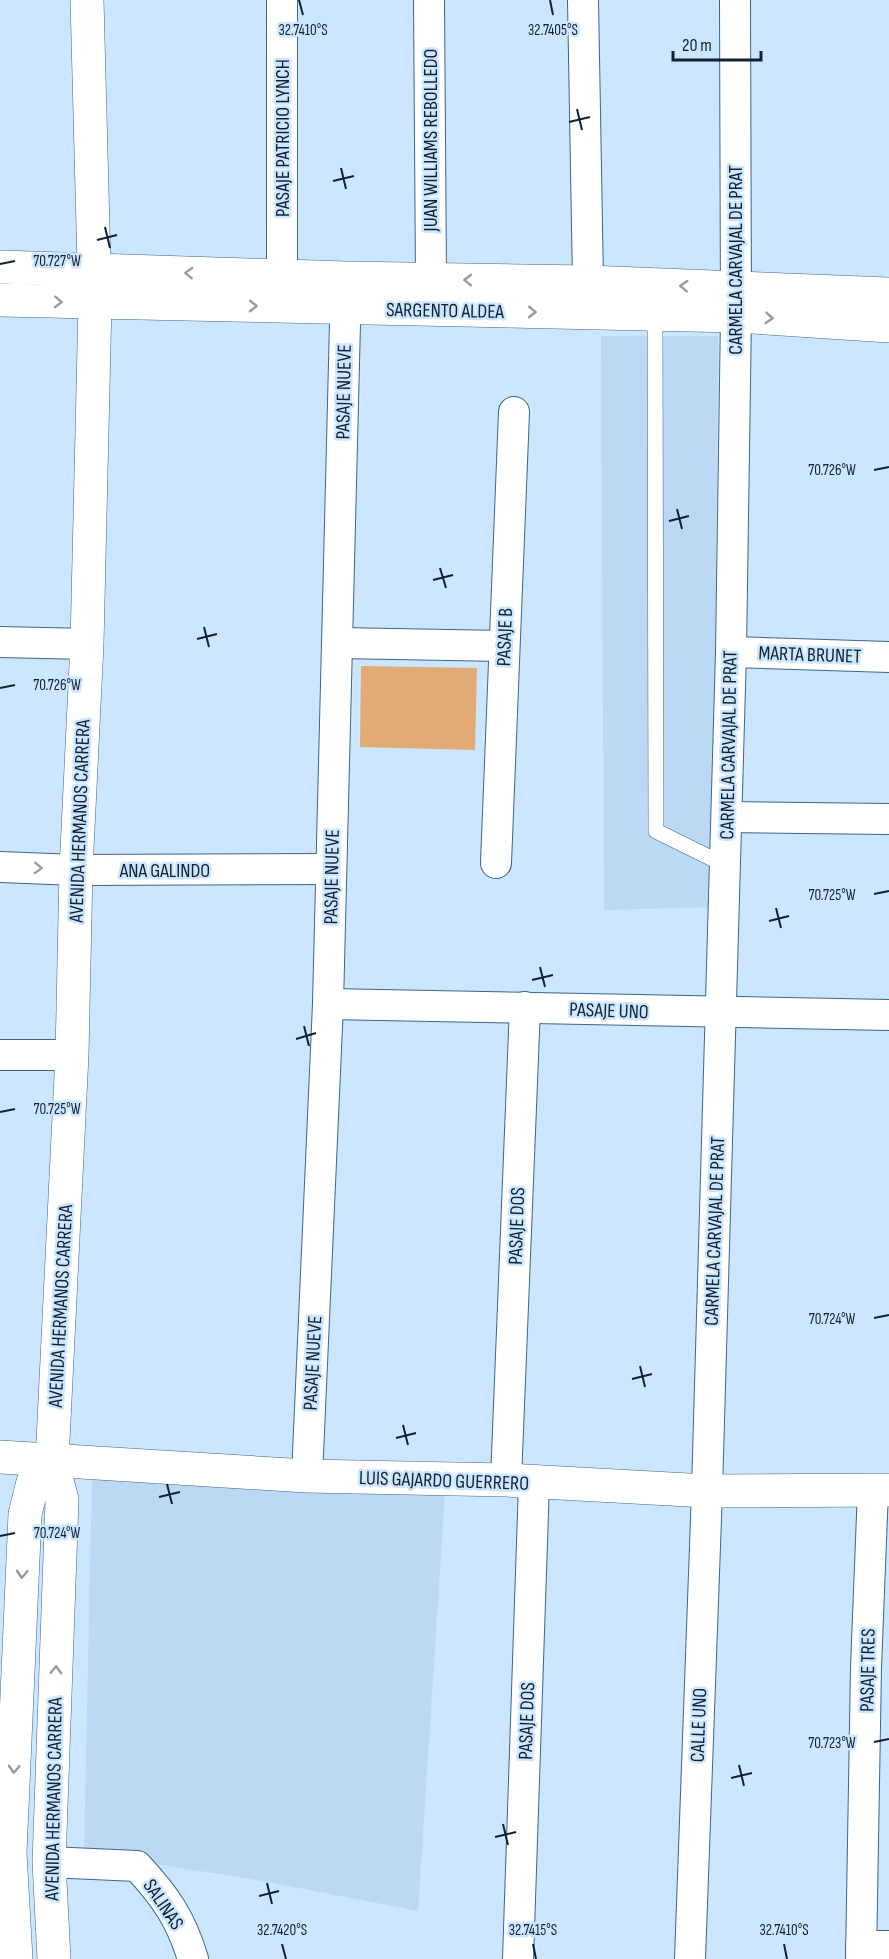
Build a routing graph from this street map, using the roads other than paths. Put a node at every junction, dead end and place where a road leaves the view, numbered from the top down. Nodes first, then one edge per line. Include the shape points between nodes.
1 (87, 0) edge
2 (282, 0) edge
3 (429, 0) edge
4 (583, 0) edge
5 (735, 0) edge
6 (0, 267) edge
7 (94, 270) junction
8 (282, 276) junction
9 (431, 280) junction
10 (588, 282) junction
11 (345, 293) junction
12 (889, 294) edge
13 (0, 300) edge
14 (736, 302) junction
15 (95, 303) junction
16 (655, 315) junction
17 (889, 326) edge
18 (514, 412) dead end
19 (0, 642) edge
20 (338, 643) junction
21 (87, 644) junction
22 (504, 646) junction
23 (731, 652) junction
24 (889, 657) edge
25 (727, 817) junction
26 (889, 819) edge
27 (496, 863) dead end
28 (725, 865) junction
29 (0, 867) edge
30 (330, 869) junction
31 (76, 870) junction
32 (328, 1004) junction
33 (525, 1007) junction
34 (721, 1013) junction
35 (889, 1015) edge
36 (0, 1054) edge
37 (72, 1055) junction
38 (0, 1456) edge
39 (52, 1461) junction
40 (307, 1476) junction
41 (520, 1482) junction
42 (881, 1490) edge
43 (707, 1491) junction
44 (878, 1667) edge
45 (876, 1832) edge
46 (49, 1862) junction
47 (871, 1950) edge
48 (16, 1959) edge
49 (54, 1959) edge
50 (193, 1959) edge
51 (518, 1959) edge
52 (690, 1959) edge

1 - 7 street, AVENIDA HERMANOS CARRERA
2 - 8 street, PASAJE PATRICIO LYNCH
3 - 9 street, JUAN WILLIAMS REBOLLEDO
4 - 10 street
5 - 14 street, CARMELA CARVAJAL DE PRAT
6 - 7 street, SARGENTO ALDEA
8 -> 7 street, SARGENTO ALDEA
7 - 15 street, AVENIDA HERMANOS CARRERA
8 - 11 street, SARGENTO ALDEA
10 -> 9 street, SARGENTO ALDEA
9 - 11 street, SARGENTO ALDEA
14 -> 10 street, SARGENTO ALDEA
15 -> 11 street, SARGENTO ALDEA
11 -> 16 street, SARGENTO ALDEA
11 - 20 street, PASAJE NUEVE
12 - 14 street, SARGENTO ALDEA
13 -> 15 street, SARGENTO ALDEA
14 - 16 street, SARGENTO ALDEA
14 -> 17 street, SARGENTO ALDEA
14 - 23 street, CARMELA CARVAJAL DE PRAT
15 - 21 street, AVENIDA HERMANOS CARRERA
16 - 28 lane via 656,831
18 - 22 street, PASAJE B
19 - 21 street
20 - 22 street
20 - 30 street, PASAJE NUEVE
21 - 31 street, AVENIDA HERMANOS CARRERA
22 - 27 street, PASAJE B
23 - 24 street, MARTA BRUNET
23 - 25 street, CARMELA CARVAJAL DE PRAT
25 - 26 street
25 - 28 street, CARMELA CARVAJAL DE PRAT
28 - 34 street, CARMELA CARVAJAL DE PRAT
29 -> 31 street, ANA GALINDO
30 - 31 street, ANA GALINDO
30 - 32 street, PASAJE NUEVE
31 - 37 street, AVENIDA HERMANOS CARRERA
32 - 33 street, PASAJE UNO
32 - 40 street, PASAJE NUEVE
33 - 34 street, PASAJE UNO
33 - 41 street, PASAJE DOS
34 - 35 street, PASAJE UNO
34 - 43 street, CARMELA CARVAJAL DE PRAT
36 - 37 street
37 - 39 street, AVENIDA HERMANOS CARRERA
38 - 39 street, LUIS GAJARDO GUERRERO
39 - 40 street, LUIS GAJARDO GUERRERO
46 -> 39 street, AVENIDA HERMANOS CARRERA via 62,1500
39 -> 48 street, AVENIDA HERMANOS CARRERA via 33,1482 25,1514 10,1853
40 - 41 street, LUIS GAJARDO GUERRERO
41 - 43 street, LUIS GAJARDO GUERRERO
41 - 51 street, PASAJE DOS
42 - 43 street, LUIS GAJARDO GUERRERO
42 - 44 street, PASAJE TRES
43 - 52 street, CALLE UNO
44 - 45 street, PASAJE TRES
45 - 47 street, PASAJE TRES
46 - 49 street, AVENIDA HERMANOS CARRERA
46 - 50 street, SALINAS via 137,1866 162,1892 186,1934

